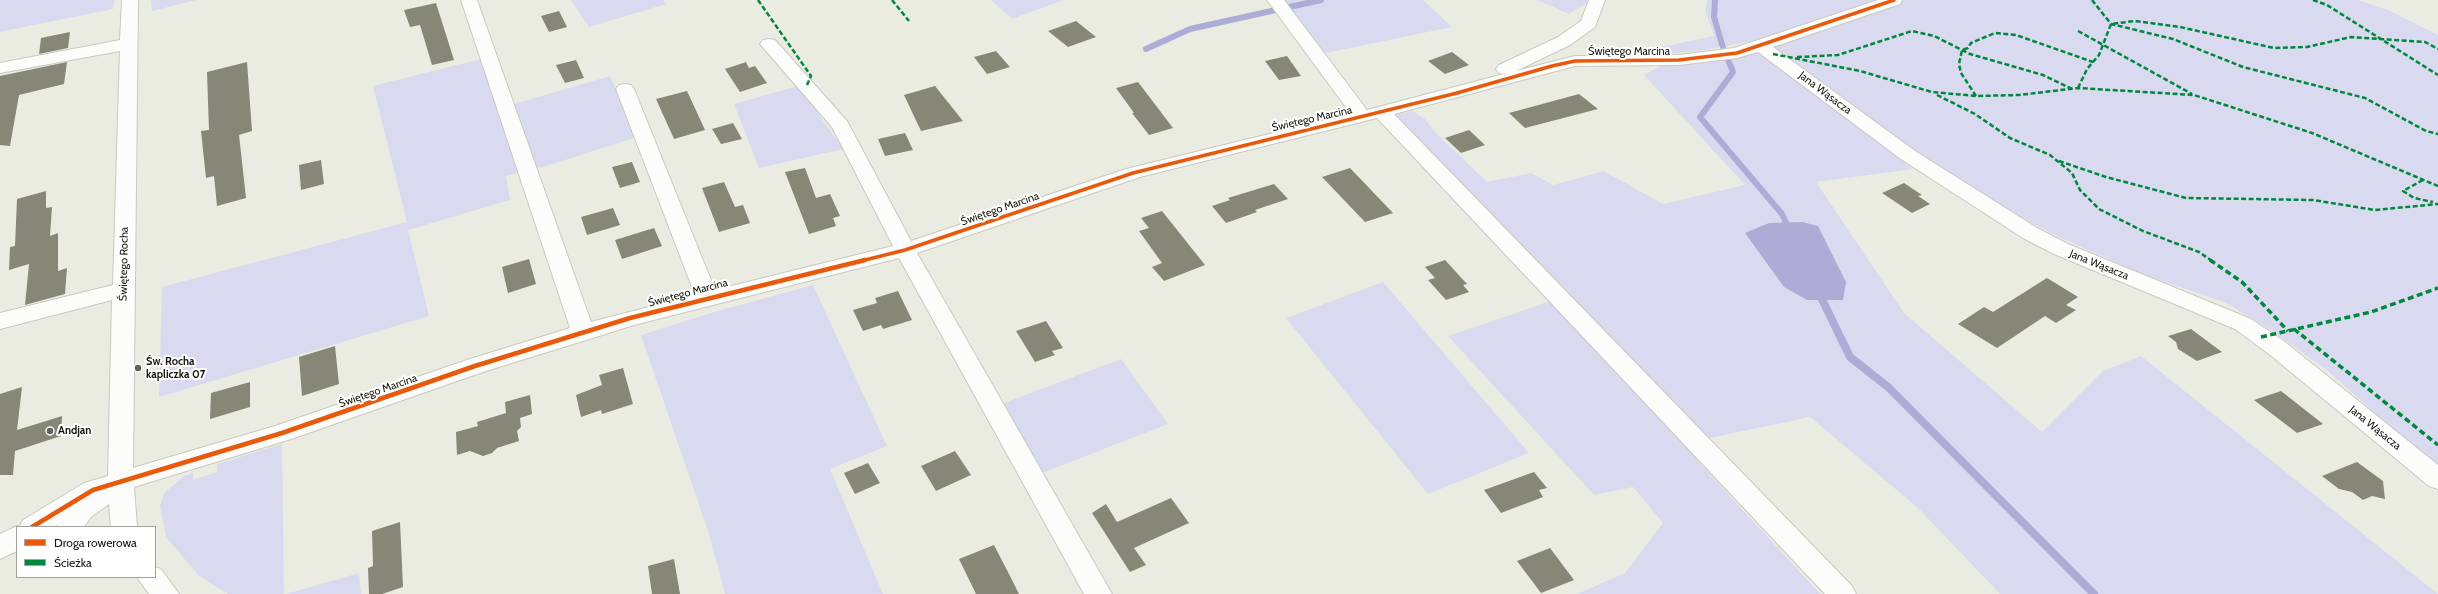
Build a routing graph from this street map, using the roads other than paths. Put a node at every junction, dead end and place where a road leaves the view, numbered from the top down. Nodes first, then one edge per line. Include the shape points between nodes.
1 (130, 0) edge
2 (469, 0) edge
3 (1275, 0) edge
4 (1597, 0) edge
5 (1894, 0) edge
6 (129, 44) junction
7 (768, 44) dead end
8 (1760, 45) junction
9 (0, 68) edge
10 (625, 89) dead end
11 (1457, 93) junction
12 (1372, 114) junction
13 (905, 250) junction
14 (124, 290) junction
15 (707, 298) junction
16 (0, 321) edge
17 (583, 332) junction
18 (2438, 480) edge
19 (120, 482) junction
20 (34, 526) edge
21 (70, 526) edge
22 (124, 526) edge
23 (16, 538) edge
24 (0, 548) edge
25 (152, 578) edge
26 (165, 594) edge
27 (1098, 594) edge
28 (1842, 594) edge

1 - 6 street, Świętego Rocha
2 - 17 street
3 - 12 street
4 - 11 street via 1589,23 1564,41
5 - 8 street, Świętego Marcina
6 - 9 street
6 - 14 street, Świętego Rocha
7 - 13 street via 840,125
8 - 11 street, Świętego Marcina via 1737,53 1687,60 1575,61
8 - 18 street, Jana Wąsacza via 1908,155 2030,233 2061,249 2243,324 2277,348
10 - 15 street
11 - 12 street, Świętego Marcina
12 - 13 street, Świętego Marcina via 1133,173
12 - 28 street
13 - 15 street, Świętego Marcina
13 - 27 street
14 - 16 street
14 - 19 street, Świętego Rocha
15 - 17 street, Świętego Marcina
17 - 19 street, Świętego Marcina via 475,366 282,433
19 - 20 street, Świętego Marcina via 93,490
19 - 21 street via 82,510
19 - 22 street, Świętego Rocha
23 - 24 street
25 - 26 street

